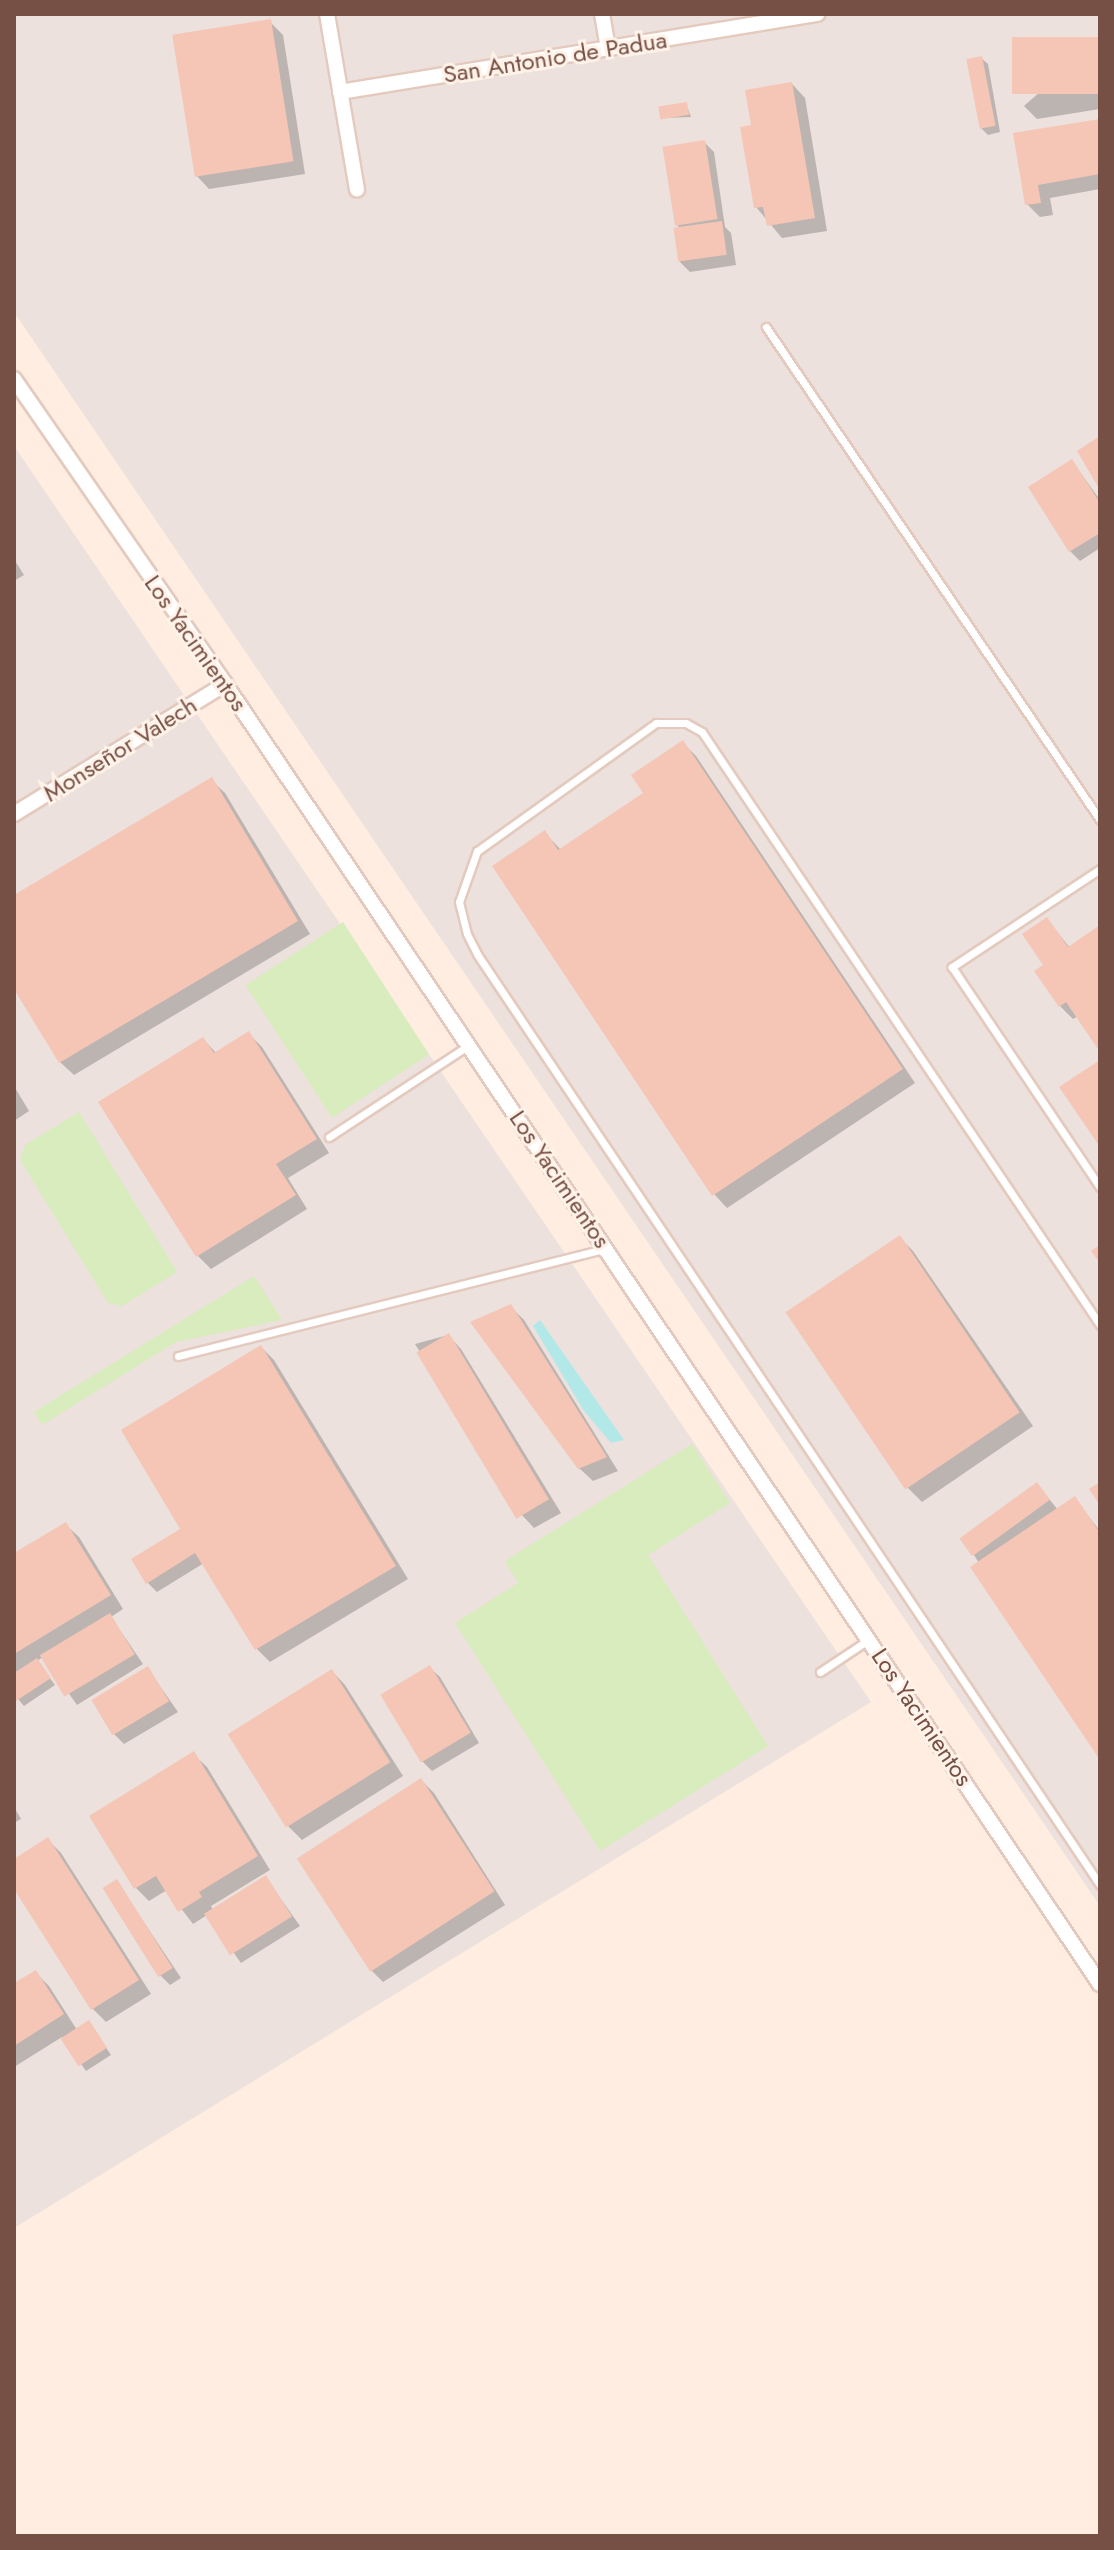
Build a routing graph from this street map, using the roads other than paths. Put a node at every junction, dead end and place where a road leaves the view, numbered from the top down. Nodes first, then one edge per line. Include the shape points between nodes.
1 (327, 14) edge
2 (602, 14) edge
3 (818, 14) edge
4 (608, 48) junction
5 (340, 92) junction
6 (357, 189) dead end
7 (766, 327) dead end
8 (14, 379) edge
9 (225, 684) junction
10 (14, 814) edge
11 (1100, 820) edge
12 (1100, 869) edge
13 (469, 1045) junction
14 (329, 1137) dead end
15 (1100, 1187) edge
16 (606, 1249) junction
17 (1100, 1325) edge
18 (178, 1356) dead end
19 (869, 1639) junction
20 (820, 1672) dead end
21 (1100, 1885) edge
22 (1100, 1984) edge

1 - 5 street
2 - 4 street
3 - 4 street, San Antonio de Padua
4 - 5 street, San Antonio de Padua
5 - 6 street
7 - 11 lane
8 - 9 street, Los Yacimientos
9 - 10 street, Monseñor Valech
9 - 13 street, Los Yacimientos
12 - 15 lane via 952,967
13 - 14 lane
13 - 16 street, Los Yacimientos
16 - 18 lane
16 - 19 street, Los Yacimientos
17 - 21 lane via 702,732 686,723 656,723 477,851 459,902 477,954
19 - 20 lane
19 - 22 street, Los Yacimientos

